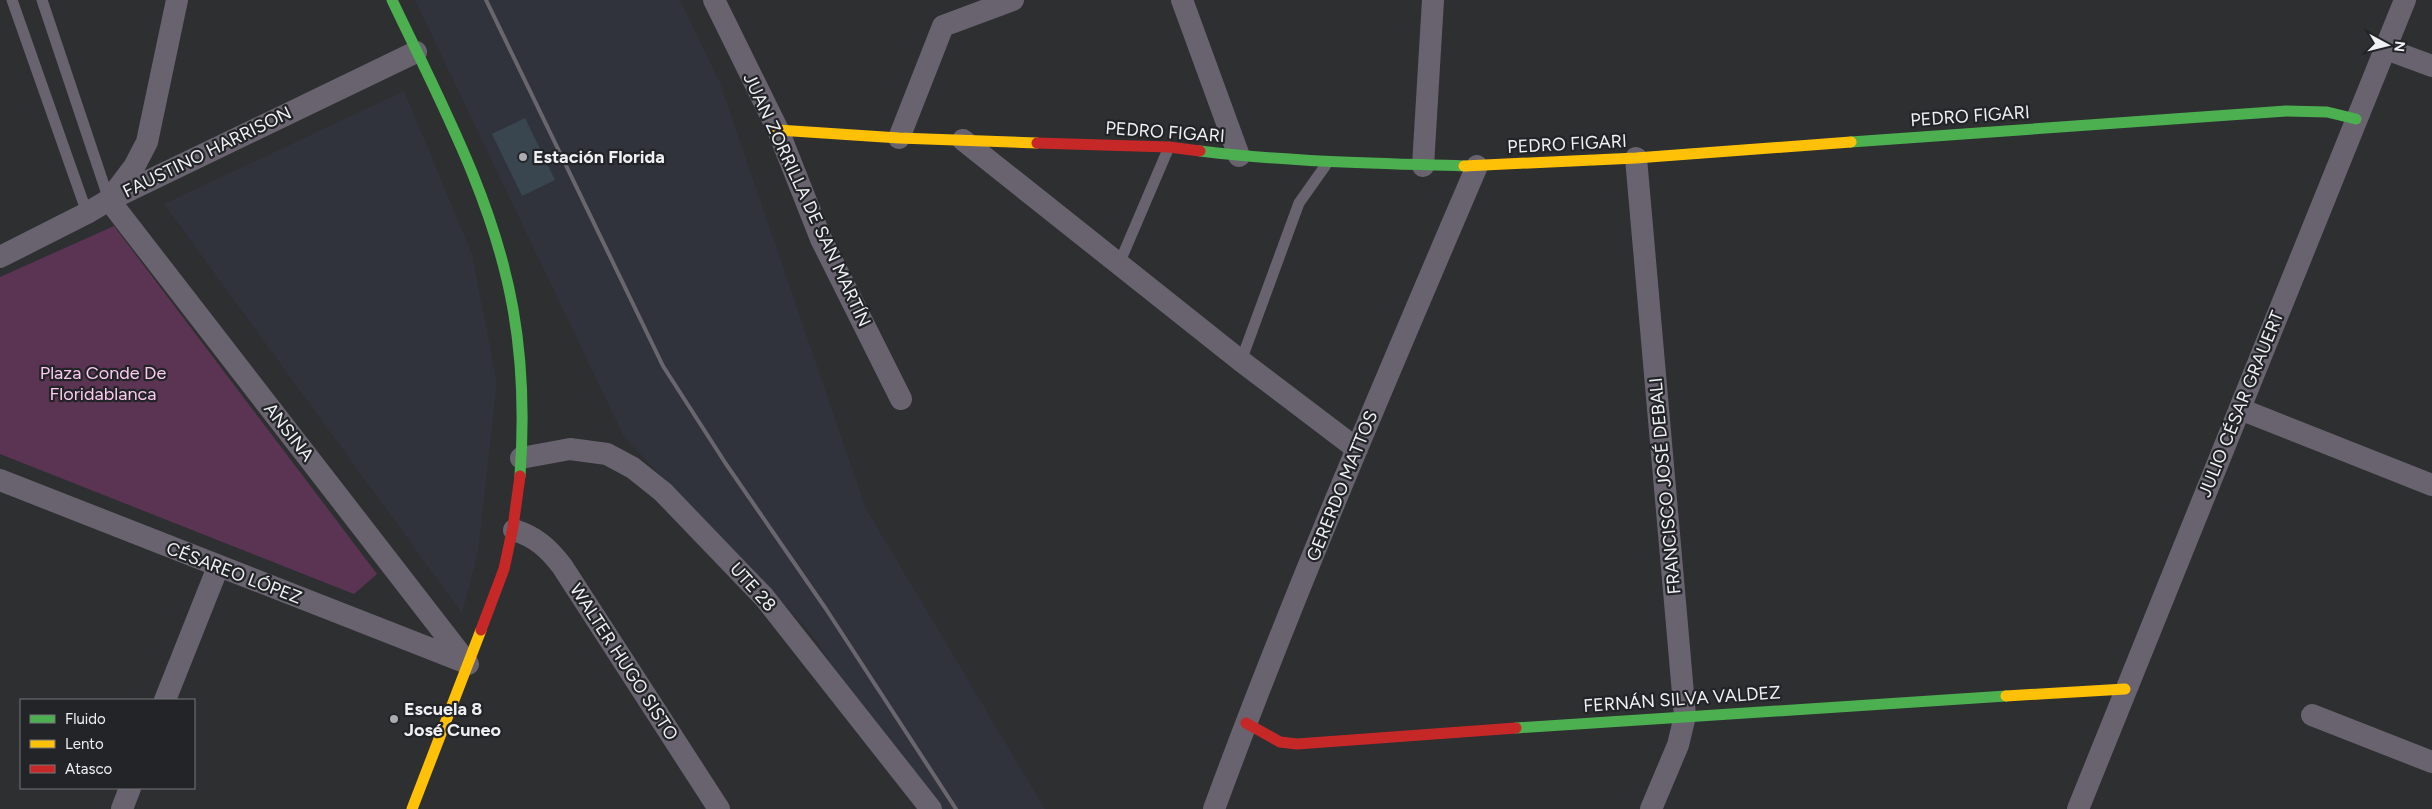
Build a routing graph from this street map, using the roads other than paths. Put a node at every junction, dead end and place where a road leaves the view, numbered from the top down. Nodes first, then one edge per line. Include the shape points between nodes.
1 (12, 0) edge
2 (42, 0) edge
3 (177, 0) edge
4 (392, 0) edge
5 (714, 0) edge
6 (1013, 0) edge
7 (1182, 0) edge
8 (1434, 0) edge
9 (2405, 0) edge
10 (2386, 49) junction
11 (416, 52) junction
12 (2432, 66) edge
13 (2356, 118) junction
14 (778, 130) junction
15 (899, 138) junction
16 (963, 140) junction
17 (1169, 147) junction
18 (1239, 156) junction
19 (1636, 158) junction
20 (1329, 161) junction
21 (1423, 166) junction
22 (1477, 166) junction
23 (109, 200) junction
24 (87, 214) junction
25 (0, 258) edge
26 (1119, 264) junction
27 (1242, 361) junction
28 (901, 399) dead end
29 (2240, 409) junction
30 (1357, 449) junction
31 (521, 458) junction
32 (0, 480) edge
33 (2432, 485) edge
34 (514, 530) junction
35 (218, 567) junction
36 (468, 664) junction
37 (2126, 689) junction
38 (165, 699) edge
39 (1685, 716) junction
40 (2312, 716) dead end
41 (1246, 723) junction
42 (2432, 762) edge
43 (130, 789) edge
44 (122, 809) edge
45 (412, 809) edge
46 (719, 809) edge
47 (930, 809) edge
48 (1214, 809) edge
49 (1651, 809) edge
50 (2078, 809) edge

1 - 24 lane
2 - 23 lane
3 - 23 street via 147,142 134,167
4 - 11 street
5 - 14 street, JUAN ZORRILLA DE SAN MARTÍN
6 - 15 street via 943,26
7 - 18 street
8 - 21 street
9 - 10 street, JULIO CÉSAR GRAUERT
10 - 12 street
10 - 13 street, JULIO CÉSAR GRAUERT
11 - 23 street, FAUSTINO HARRISON
11 - 31 street via 481,197 502,260 512,302 518,352 522,401
13 - 19 street, PEDRO FIGARI via 2286,111
13 - 29 street, JULIO CÉSAR GRAUERT
14 - 15 street, PEDRO FIGARI
14 - 28 street, JUAN ZORRILLA DE SAN MARTÍN via 821,240
15 - 16 street, PEDRO FIGARI
16 - 17 street, PEDRO FIGARI
16 - 26 street
17 - 18 street, PEDRO FIGARI
17 - 26 lane
18 - 20 street, PEDRO FIGARI
19 - 22 street, PEDRO FIGARI
19 - 39 street, FRANCISCO JOSÉ DEBALI
20 - 21 street, PEDRO FIGARI
20 - 27 lane via 1299,203
21 - 22 street, PEDRO FIGARI
22 - 30 street, GERERDO MATTOS
23 - 24 street, FAUSTINO HARRISON
23 - 36 street, ANSINA
24 - 25 street, FAUSTINO HARRISON
26 - 27 street
27 - 30 street
29 - 33 street
29 - 37 street, JULIO CÉSAR GRAUERT
30 - 41 street, GERERDO MATTOS
31 - 34 street
31 - 47 street, UTE 28 via 570,449 607,454 633,468 662,492 764,597
32 - 35 street, CÉSAREO LÓPEZ
34 - 36 street via 504,569
34 - 46 street, WALTER HUGO SISTO via 539,540 550,550
35 - 36 street, CÉSAREO LÓPEZ
35 - 38 street
36 - 45 street
37 - 39 street, FERNÁN SILVA VALDEZ
37 - 50 street, JULIO CÉSAR GRAUERT
39 - 41 street, FERNÁN SILVA VALDEZ via 1297,744 1280,742
39 - 49 street, FRANCISCO JOSÉ DEBALI via 1678,745
40 - 42 street
41 - 48 street, GERERDO MATTOS
43 - 44 street

